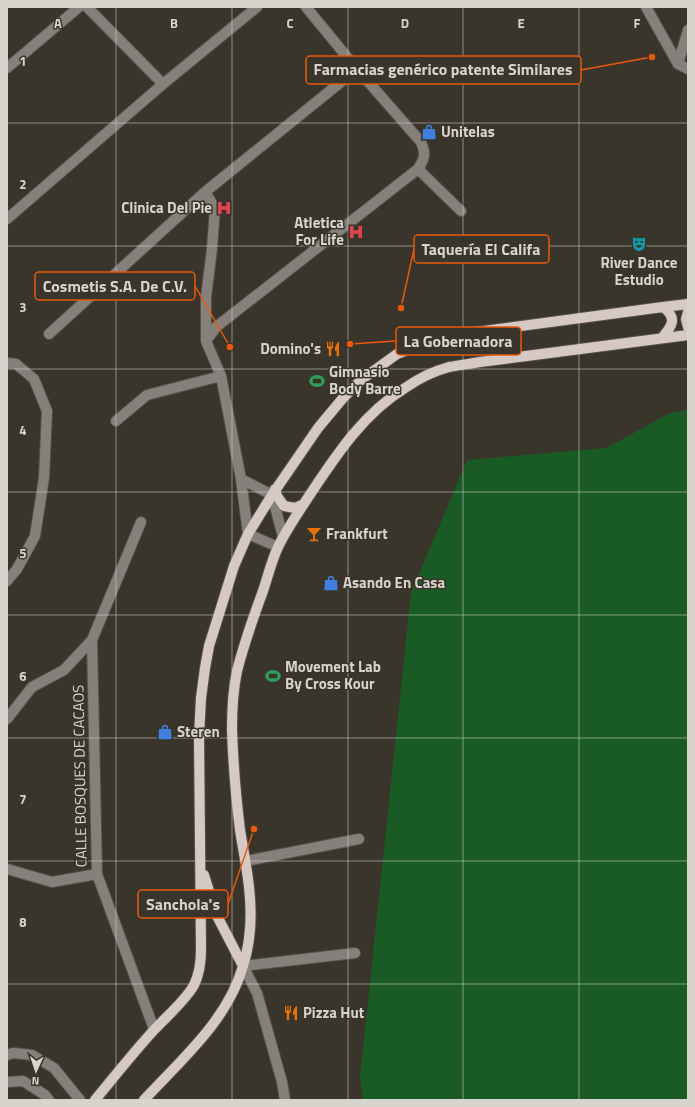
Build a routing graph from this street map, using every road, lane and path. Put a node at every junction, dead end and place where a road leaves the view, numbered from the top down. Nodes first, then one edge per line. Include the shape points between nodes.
1 (79, 7) edge
2 (87, 7) edge
3 (257, 7) edge
4 (306, 7) edge
5 (646, 7) edge
6 (688, 30) edge
7 (678, 64) junction
8 (7, 68) edge
9 (357, 69) junction
10 (688, 69) edge
11 (163, 84) junction
12 (418, 169) junction
13 (205, 192) junction
14 (461, 211) dead end
15 (7, 219) edge
16 (688, 304) edge
17 (663, 307) junction
18 (688, 312) edge
19 (688, 327) edge
20 (49, 334) dead end
21 (688, 335) edge
22 (662, 338) junction
23 (206, 341) junction
24 (7, 363) edge
25 (222, 376) junction
26 (116, 421) dead end
27 (241, 479) junction
28 (274, 492) junction
29 (304, 504) junction
30 (141, 522) dead end
31 (248, 534) junction
32 (283, 537) junction
33 (278, 547) junction
34 (7, 581) edge
35 (92, 640) junction
36 (7, 719) edge
37 (360, 839) dead end
38 (246, 861) junction
39 (201, 866) junction
40 (7, 869) edge
41 (97, 874) junction
42 (355, 952) dead end
43 (243, 966) junction
44 (154, 1029) junction
45 (7, 1055) edge
46 (7, 1082) edge
47 (49, 1100) edge
48 (80, 1100) edge
49 (95, 1100) edge
50 (144, 1100) edge
51 (285, 1100) edge

1 - 8 street
2 - 11 street
3 - 11 street
4 - 9 street
5 - 7 street
6 - 7 street
7 - 10 street
9 - 12 street via 420,142 424,161
9 - 13 street
11 - 15 street
12 - 14 street
12 - 23 street via 216,327
13 - 20 street
13 - 23 street via 215,208 206,297
16 - 17 main road
17 - 22 main road via 670,312 672,322 670,329
17 - 28 main road via 469,333 444,338 397,354 361,380 330,411
18 - 19 main road
21 - 22 main road
22 - 29 main road via 480,362 447,368 422,378 404,388 370,414 355,431
23 - 25 street
24 - 34 street via 16,364 34,379 47,411 44,478 35,536 17,569
25 - 26 street via 147,395
25 - 27 street
27 - 28 street
27 - 31 street
28 - 29 main road via 284,506 295,508
28 - 31 main road
28 - 32 street
29 - 32 main road
30 - 35 street, CALLE BOSQUES DE CACAOS
31 - 33 street
31 - 39 main road via 226,588 205,668 199,736
32 - 33 main road
33 - 38 main road via 236,674 232,728 234,766 240,831
35 - 36 street via 64,670 32,687
35 - 41 street, CALLE BOSQUES DE CACAOS
37 - 38 street
38 - 43 main road via 250,908 248,942
39 - 43 main road via 216,914
39 - 44 main road via 201,949 198,976 194,986 181,1002
40 - 41 street via 52,882
41 - 44 street, CALLE BOSQUES DE CACAOS
42 - 43 street
43 - 50 main road via 233,993 217,1019
43 - 51 street via 257,993
44 - 49 main road
45 - 48 street via 32,1055 54,1068
46 - 47 street via 22,1081

